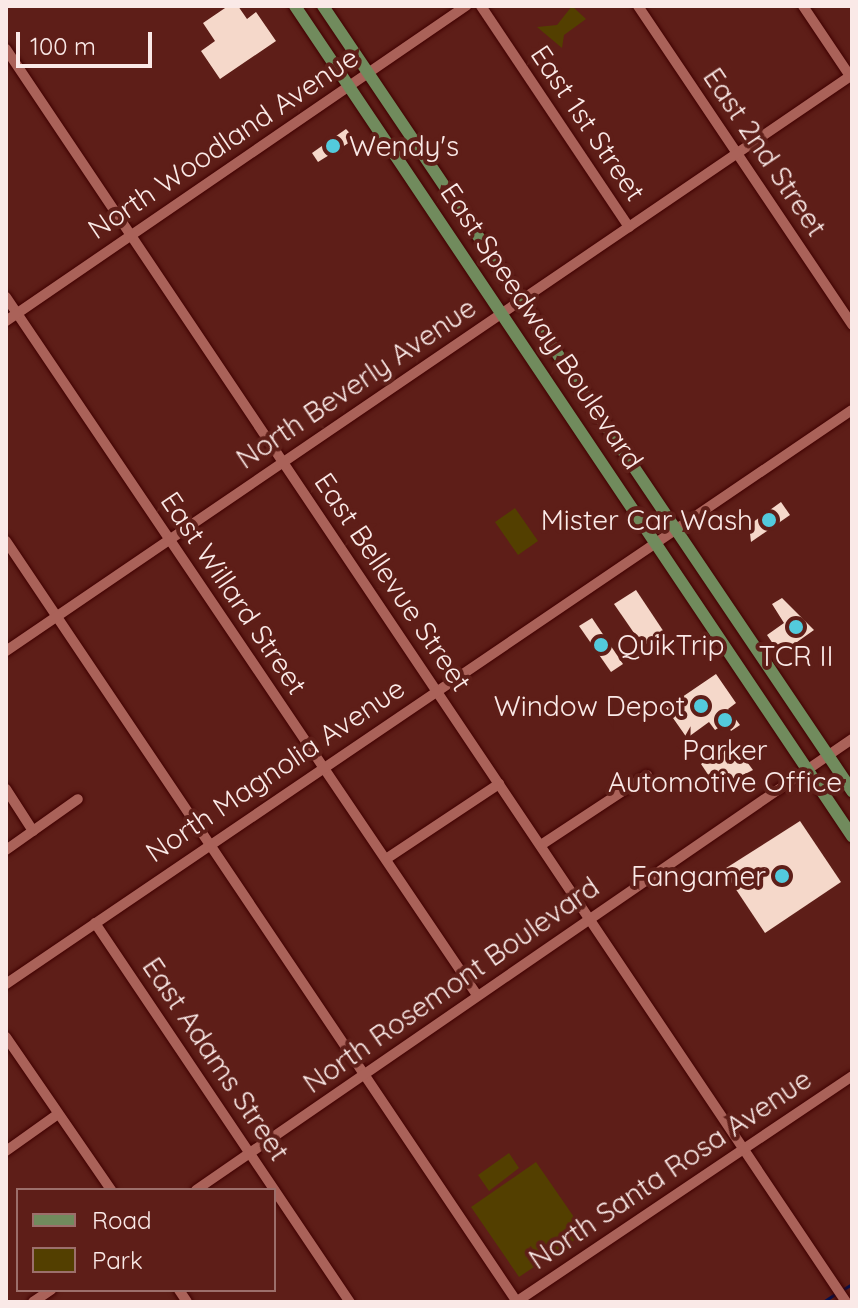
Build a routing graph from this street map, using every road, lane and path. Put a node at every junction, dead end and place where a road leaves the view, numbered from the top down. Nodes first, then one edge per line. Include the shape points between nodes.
1 (295, 6) edge
2 (323, 6) edge
3 (466, 6) edge
4 (481, 6) edge
5 (638, 6) edge
6 (803, 6) edge
7 (6, 49) edge
8 (368, 73) junction
9 (851, 75) edge
10 (350, 86) junction
11 (737, 153) junction
12 (629, 227) junction
13 (131, 235) junction
14 (6, 297) edge
15 (522, 299) junction
16 (504, 312) junction
17 (17, 313) junction
18 (6, 321) edge
19 (852, 325) edge
20 (852, 410) edge
21 (284, 462) junction
22 (677, 528) junction
23 (169, 539) junction
24 (659, 540) junction
25 (6, 541) edge
26 (58, 617) junction
27 (6, 651) edge
28 (435, 689) junction
29 (852, 739) edge
30 (828, 756) junction
31 (323, 768) junction
32 (807, 769) junction
33 (647, 775) dead end
34 (499, 784) junction
35 (6, 789) edge
36 (852, 791) edge
37 (78, 799) dead end
38 (33, 831) junction
39 (852, 836) edge
40 (541, 845) junction
41 (208, 846) junction
42 (6, 850) edge
43 (386, 859) junction
44 (590, 917) junction
45 (95, 923) junction
46 (6, 984) edge
47 (477, 995) junction
48 (6, 1037) edge
49 (365, 1073) junction
50 (852, 1076) edge
51 (58, 1114) junction
52 (743, 1148) junction
53 (6, 1151) edge
54 (251, 1152) junction
55 (110, 1188) edge
56 (199, 1188) edge
57 (275, 1188) edge
58 (276, 1190) edge
59 (350, 1302) edge
60 (517, 1302) edge
61 (846, 1302) edge

1 - 10 main road, East Speedway Boulevard
2 - 8 main road, East Speedway Boulevard
3 - 8 street, North Woodland Avenue
4 - 12 street, East 1st Street
5 - 11 street, East 2nd Street
6 - 9 street
7 - 13 street, East Bellevue Street
8 - 10 street, North Woodland Avenue
8 - 15 main road, East Speedway Boulevard
9 - 11 street, North Beverly Avenue
10 - 13 street, North Woodland Avenue
10 - 16 main road, East Speedway Boulevard
11 - 12 street, North Beverly Avenue
11 - 19 street, East 2nd Street
12 - 15 street, North Beverly Avenue
13 - 17 street, North Woodland Avenue
13 - 21 street, East Bellevue Street
14 - 17 street, East Willard Street
15 - 16 street, North Beverly Avenue
15 - 22 main road, East Speedway Boulevard
16 - 21 street, North Beverly Avenue
16 - 24 main road, East Speedway Boulevard
17 - 18 street, North Woodland Avenue
17 - 23 street, East Willard Street
20 - 22 street, North Magnolia Avenue
21 - 23 street, North Beverly Avenue
21 - 28 street, East Bellevue Street
22 - 24 street, North Magnolia Avenue
22 - 30 main road, East Speedway Boulevard
23 - 26 street, North Beverly Avenue
23 - 31 street, East Willard Street
24 - 28 street, North Magnolia Avenue
24 - 32 main road, East Speedway Boulevard
25 - 26 street
26 - 27 street, North Beverly Avenue
26 - 41 street
28 - 31 street, North Magnolia Avenue
28 - 34 street, East Bellevue Street
29 - 30 street, North Rosemont Boulevard
30 - 32 street, North Rosemont Boulevard
30 - 36 main road, East Speedway Boulevard
31 - 41 street, North Magnolia Avenue
31 - 43 street, East Willard Street
32 - 39 main road, East Speedway Boulevard
32 - 44 street, North Rosemont Boulevard
33 - 40 street
34 - 40 street, East Bellevue Street
34 - 43 street
35 - 38 street
37 - 38 street
38 - 42 street
40 - 44 street, East Bellevue Street
41 - 45 street, North Magnolia Avenue
41 - 49 street
43 - 47 street, East Willard Street
44 - 47 street, North Rosemont Boulevard
44 - 52 street, East Bellevue Street
45 - 46 street, North Magnolia Avenue
45 - 54 street, East Adams Street
47 - 49 street, North Rosemont Boulevard
48 - 51 street
49 - 54 street, North Rosemont Boulevard
49 - 60 street
50 - 52 street, North Santa Rosa Avenue
51 - 53 street
51 - 55 street
52 - 60 street, North Santa Rosa Avenue
52 - 61 street, East Bellevue Street
54 - 56 street, North Rosemont Boulevard
54 - 57 street, East Adams Street
58 - 59 street, East Adams Street

